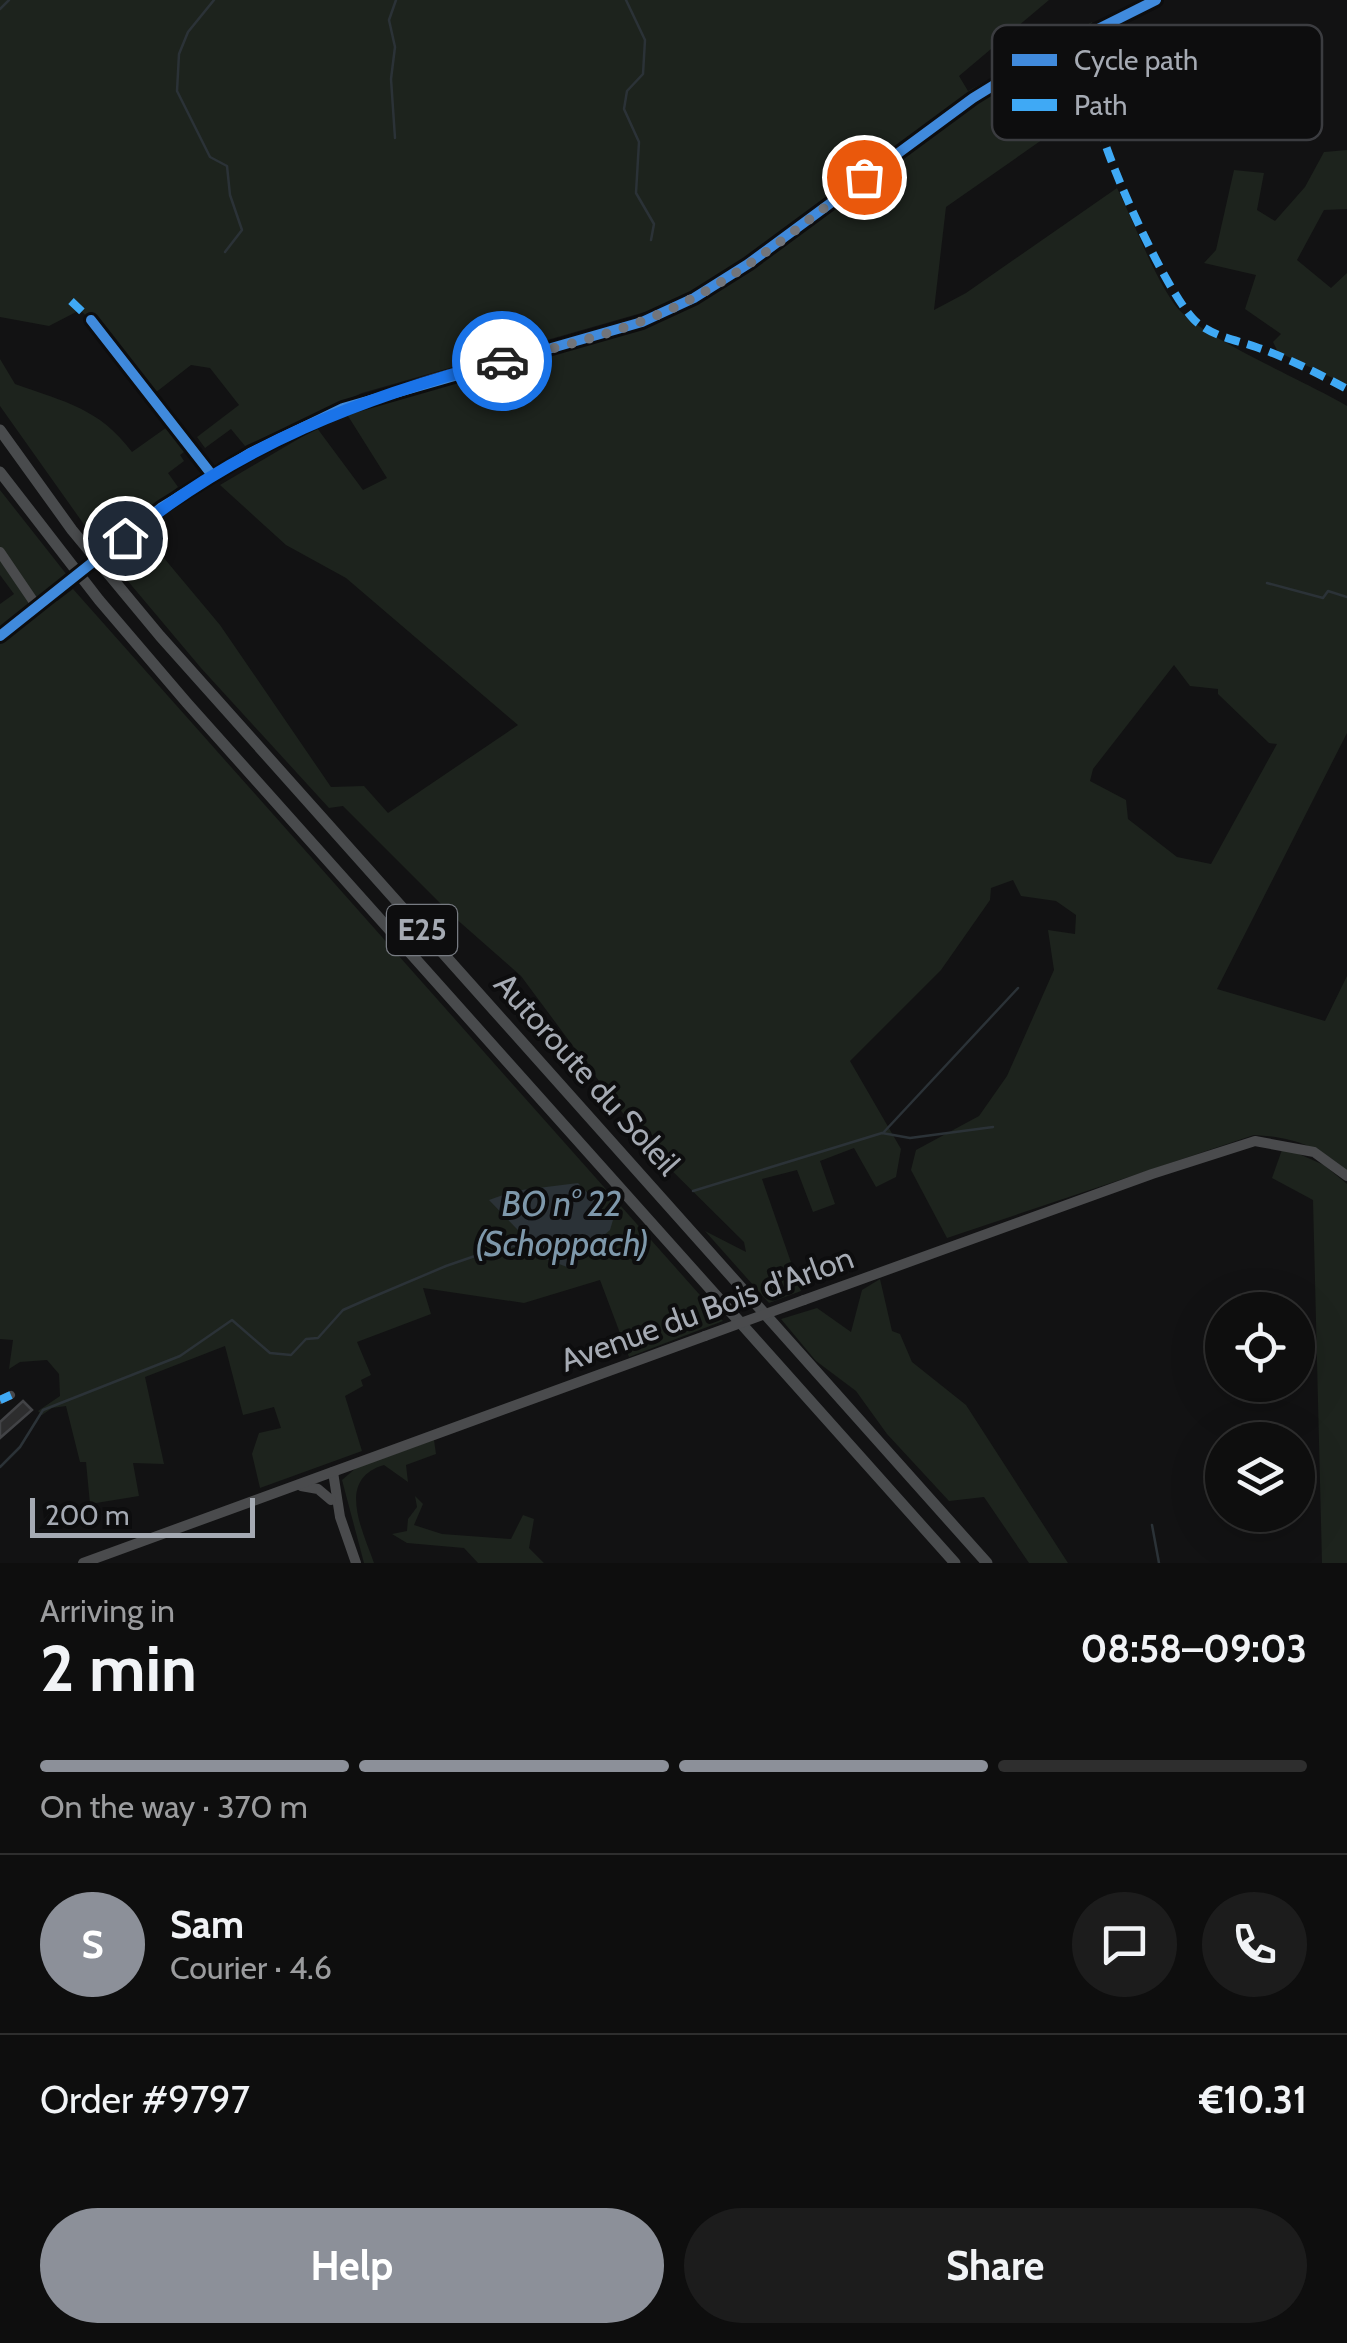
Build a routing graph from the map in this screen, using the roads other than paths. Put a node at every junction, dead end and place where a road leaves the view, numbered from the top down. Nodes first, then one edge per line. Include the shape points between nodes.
1 (1156, 0) edge
2 (1106, 25) edge
3 (992, 86) edge
4 (91, 320) dead end
5 (0, 430) edge
6 (0, 472) edge
7 (212, 475) junction
8 (0, 552) edge
9 (38, 608) junction
10 (0, 636) edge
11 (1347, 1176) edge
12 (12, 1395) dead end
13 (0, 1400) edge
14 (329, 1473) junction
15 (296, 1485) junction
16 (331, 1500) junction
17 (340, 1517) junction
18 (949, 1559) edge
19 (82, 1563) edge
20 (356, 1563) edge
21 (987, 1563) edge

1 - 2 main road
3 - 7 main road via 694,298 642,322 343,408
4 - 7 street
5 - 21 highway, Autoroute du Soleil / E25 via 160,636
6 - 18 highway, Autoroute du Soleil / E25 via 153,664
7 - 9 main road, bridge via 162,506
8 - 9 main road
9 - 10 main road
11 - 14 main road, Avenue du Bois d'Arlon, bridge via 1314,1152 1254,1141
12 - 13 street
14 - 15 main road, Avenue du Bois d'Arlon
14 - 16 main road
14 - 17 main road
15 - 16 main road
15 - 19 main road, Avenue du Bois d'Arlon
16 - 17 main road
17 - 20 main road

